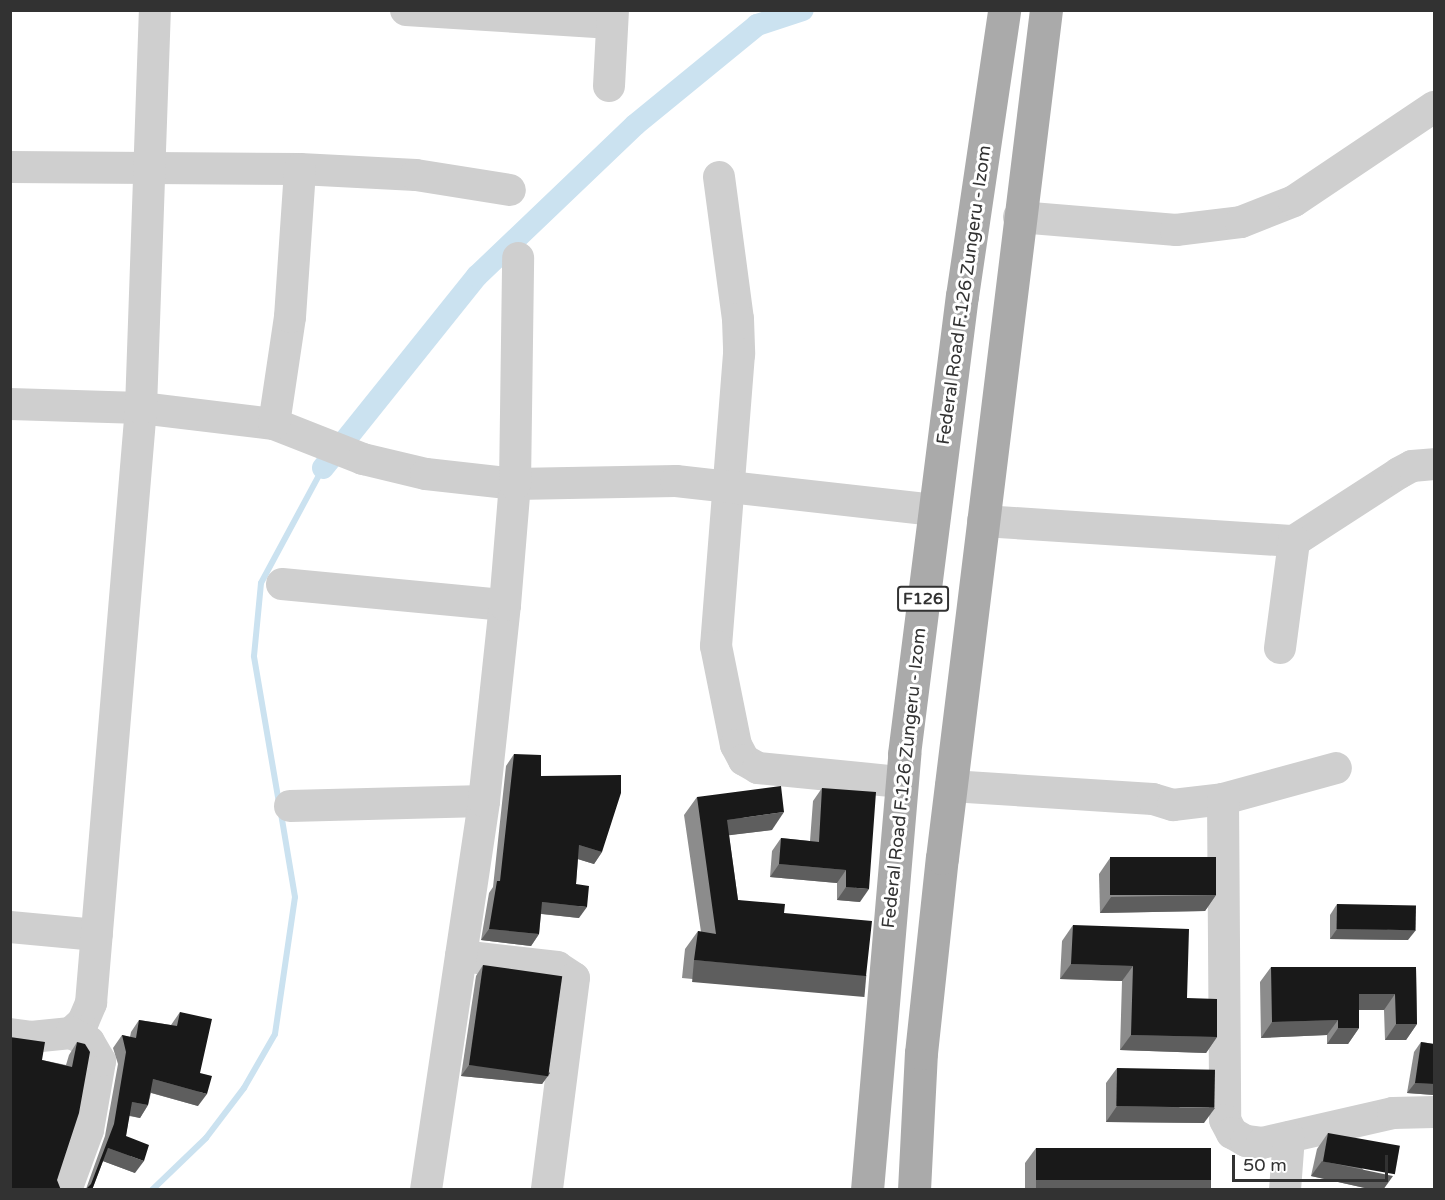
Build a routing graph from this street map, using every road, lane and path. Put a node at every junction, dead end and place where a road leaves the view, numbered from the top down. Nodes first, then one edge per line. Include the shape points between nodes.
1 (154, 10) edge
2 (406, 10) edge
3 (1004, 10) edge
4 (1046, 10) edge
5 (613, 17) edge
6 (609, 87) dead end
7 (1434, 107) edge
8 (10, 167) edge
9 (149, 169) junction
10 (300, 169) junction
11 (719, 177) dead end
12 (510, 190) dead end
13 (1019, 217) junction
14 (518, 258) dead end
15 (962, 296) junction
16 (1009, 302) junction
17 (10, 404) edge
18 (141, 408) junction
19 (274, 424) junction
20 (1434, 464) edge
21 (515, 484) junction
22 (726, 486) junction
23 (934, 510) junction
24 (983, 521) junction
25 (1294, 541) junction
26 (282, 584) dead end
27 (505, 606) junction
28 (1280, 648) dead end
29 (1336, 768) dead end
30 (901, 782) junction
31 (951, 786) junction
32 (1223, 799) junction
33 (484, 801) junction
34 (290, 806) dead end
35 (10, 927) edge
36 (97, 935) junction
37 (461, 956) junction
38 (71, 1033) junction
39 (10, 1034) edge
40 (1434, 1112) edge
41 (1288, 1137) junction
42 (66, 1190) edge
43 (426, 1190) edge
44 (547, 1190) edge
45 (867, 1190) edge
46 (914, 1190) edge
47 (1285, 1190) edge

1 - 9 street
2 - 5 street
3 - 15 main road, Federal Road F.126 Zungeru - Izom / F126
4 - 13 main road, F126
5 - 6 street
7 - 13 street via 1294,201 1241,222 1176,230
8 - 9 street
9 - 10 street
9 - 18 street
10 - 12 street via 417,176
10 - 19 street via 290,317
11 - 22 street via 739,331
13 - 16 main road, F126
14 - 21 street
15 - 16 main road
15 - 23 main road, Federal Road F.126 Zungeru - Izom / F126
16 - 24 main road, F126
17 - 18 street
18 - 19 street
18 - 36 street
19 - 21 street via 363,459 410,472
20 - 25 street via 1412,466
21 - 22 street via 676,481
21 - 27 street
22 - 23 street
22 - 30 street via 716,646 736,745 744,760 758,768
23 - 30 main road, Federal Road F.126 Zungeru - Izom / F126
24 - 25 street
24 - 31 main road, F126
25 - 28 street
26 - 27 street
27 - 33 street
29 - 32 street
30 - 45 main road, Federal Road F.126 Zungeru - Izom / F126
31 - 32 street via 1153,799 1173,805
31 - 46 main road, F126 via 921,1053
32 - 41 street via 1225,1120 1232,1133 1246,1141 1262,1143
33 - 34 street
33 - 37 street
35 - 36 street
36 - 38 street via 91,1003 83,1022
37 - 43 street
37 - 44 street via 557,967 574,978
38 - 39 street via 31,1037
38 - 42 street via 89,1042 100,1061 88,1130
40 - 41 street via 1393,1113
41 - 47 street

